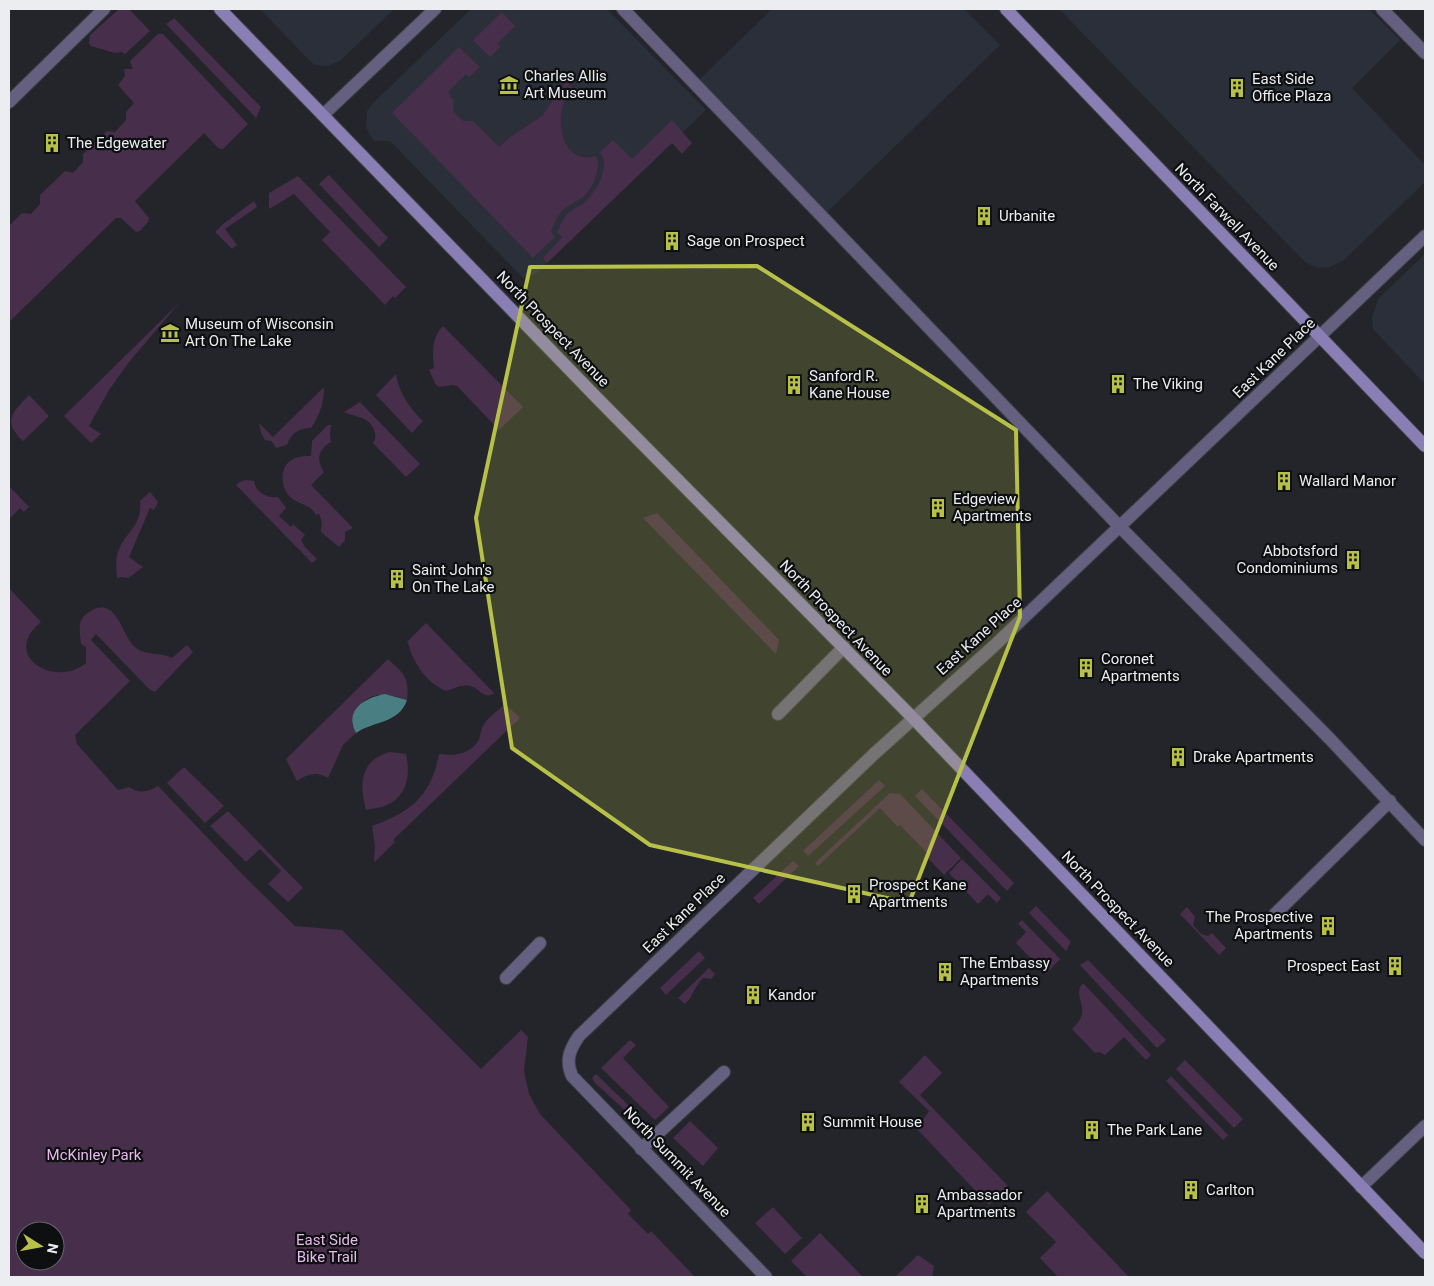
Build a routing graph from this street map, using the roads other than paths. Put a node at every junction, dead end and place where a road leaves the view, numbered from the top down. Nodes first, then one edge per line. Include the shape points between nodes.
1 (104, 9) edge
2 (220, 9) edge
3 (435, 9) edge
4 (623, 9) edge
5 (1006, 9) edge
6 (1382, 9) edge
7 (1425, 53) edge
8 (9, 102) edge
9 (323, 115) junction
10 (1425, 236) edge
11 (1319, 337) junction
12 (1425, 446) edge
13 (1120, 527) junction
14 (844, 647) junction
15 (778, 714) dead end
16 (913, 718) junction
17 (1390, 801) junction
18 (1425, 840) edge
19 (1275, 914) dead end
20 (540, 943) dead end
21 (506, 978) dead end
22 (568, 1066) joint
23 (724, 1072) dead end
24 (1425, 1126) edge
25 (641, 1149) junction
26 (1361, 1186) junction
27 (1425, 1253) edge
28 (766, 1277) edge

1 - 8 street
2 - 9 main road, North Prospect Avenue
3 - 9 street
4 - 13 street
5 - 11 main road, North Farwell Avenue
6 - 7 street
9 - 14 main road, North Prospect Avenue
10 - 11 street, East Kane Place
11 - 12 main road, North Farwell Avenue
11 - 13 street, East Kane Place
13 - 16 street, East Kane Place
13 - 17 street
14 - 15 street
14 - 16 main road, North Prospect Avenue
16 - 22 street, East Kane Place via 579,1036 569,1056
16 - 26 main road, North Prospect Avenue
17 - 18 street
17 - 19 street
20 - 21 street
22 - 25 street, North Summit Avenue via 572,1076
23 - 25 street
24 - 26 street
25 - 28 street, North Summit Avenue
26 - 27 main road, North Prospect Avenue

